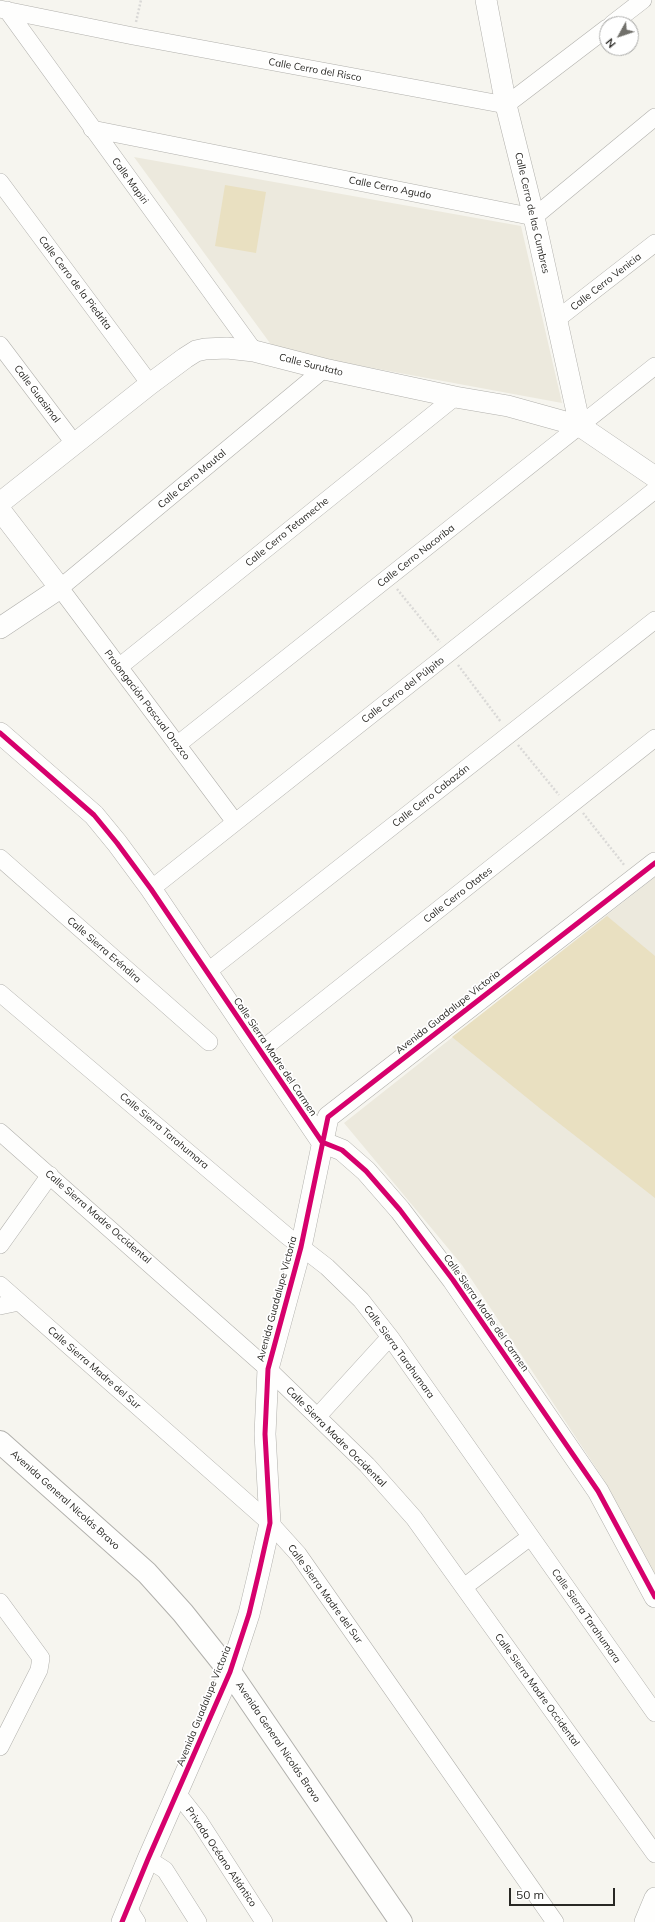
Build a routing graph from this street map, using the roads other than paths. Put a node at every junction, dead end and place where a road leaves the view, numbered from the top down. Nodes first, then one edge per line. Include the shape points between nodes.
1 (486, 0) edge
2 (643, 0) edge
3 (9, 6) edge
4 (622, 16) edge
5 (599, 34) edge
6 (506, 105) junction
7 (655, 117) edge
8 (92, 129) junction
9 (0, 182) edge
10 (534, 217) junction
11 (655, 243) edge
12 (556, 320) junction
13 (0, 345) edge
14 (254, 351) junction
15 (655, 366) edge
16 (324, 369) junction
17 (150, 384) junction
18 (455, 397) junction
19 (580, 426) junction
20 (74, 443) junction
21 (655, 477) edge
22 (655, 490) edge
23 (0, 503) edge
24 (0, 510) edge
25 (60, 588) junction
26 (655, 620) edge
27 (0, 628) edge
28 (119, 667) junction
29 (0, 732) edge
30 (655, 738) edge
31 (177, 745) junction
32 (235, 822) junction
33 (0, 858) edge
34 (655, 863) edge
35 (151, 889) junction
36 (207, 972) junction
37 (0, 993) edge
38 (209, 1042) dead end
39 (260, 1051) junction
40 (0, 1132) edge
41 (322, 1142) junction
42 (50, 1175) junction
43 (0, 1245) edge
44 (302, 1246) junction
45 (0, 1285) edge
46 (19, 1302) junction
47 (0, 1306) edge
48 (390, 1337) junction
49 (268, 1370) junction
50 (318, 1416) junction
51 (0, 1442) edge
52 (270, 1523) junction
53 (530, 1537) junction
54 (464, 1587) junction
55 (655, 1597) edge
56 (0, 1602) edge
57 (230, 1672) junction
58 (655, 1713) edge
59 (0, 1747) edge
60 (177, 1793) junction
61 (655, 1854) edge
62 (148, 1859) junction
63 (655, 1898) edge
64 (129, 1917) edge
65 (198, 1922) edge
66 (264, 1922) edge
67 (401, 1922) edge
68 (555, 1922) edge
69 (645, 1922) edge

1 - 6 street, Calle Cerro de las Cumbres
2 - 4 street
3 - 6 street, Calle Cerro del Risco via 133,36
3 - 8 street, Calle Mapiri
5 - 6 street
6 - 10 street, Calle Cerro de las Cumbres
7 - 10 street
8 - 10 street, Calle Cerro Agudo
8 - 14 street, Calle Mapiri
9 - 17 street, Calle Cerro de la Piedrita
10 - 12 street, Calle Cerro de las Cumbres
11 - 12 street, Calle Cerro Venicia
12 - 19 street, Calle Cerro de las Cumbres
13 - 20 street, Calle Guasimal
14 - 16 street, Calle Surutato
14 - 17 street, Calle Surutato via 227,348 196,351
15 - 19 street, Calle Cerro Nacoriba
16 - 18 street, Calle Surutato
16 - 25 street, Calle Cerro Mautal
17 - 20 street, Calle Surutato
18 - 19 street, Calle Surutato via 508,406
18 - 28 street, Calle Cerro Tetameche
19 - 21 street, Calle Surutato
19 - 31 street, Calle Cerro Nacoriba
20 - 23 street, Calle Surutato
22 - 32 street, Calle Cerro del Púlpito
24 - 25 street
25 - 27 street
25 - 28 street, Prolongación Pascual Orozco
26 - 36 street, Calle Cerro Cabazán
28 - 31 street, Prolongación Pascual Orozco
29 - 35 street, Calle Sierra Madre del Carmen via 94,815
30 - 39 street, Calle Cerro Otates
31 - 32 street, Prolongación Pascual Orozco
32 - 35 street, Calle Cerro del Púlpito
33 - 38 street, Calle Sierra Eréndira
34 - 41 street, Avenida Guadalupe Victoria via 328,1117
35 - 36 street, Calle Sierra Madre del Carmen
36 - 39 street, Calle Sierra Madre del Carmen
37 - 44 street, Calle Sierra Tarahumara
39 - 41 street, Calle Sierra Madre del Carmen
40 - 42 street, Calle Sierra Madre Occidental
41 - 44 street, Avenida Guadalupe Victoria
41 - 55 street, Calle Sierra Madre del Carmen via 342,1150 366,1171 400,1210 453,1280 598,1491
42 - 43 street
42 - 49 street, Calle Sierra Madre Occidental
44 - 48 street, Calle Sierra Tarahumara via 361,1300
44 - 49 street, Avenida Guadalupe Victoria
45 - 46 street, Calle Sierra Madre del Sur
46 - 47 street
46 - 52 street, Calle Sierra Madre del Sur
48 - 50 street
48 - 53 street, Calle Sierra Tarahumara
49 - 50 street, Calle Sierra Madre Occidental
49 - 52 street, Avenida Guadalupe Victoria via 265,1434
50 - 54 street, Calle Sierra Madre Occidental via 367,1465 414,1518
51 - 57 main road, Avenida General Nicolás Bravo via 147,1573
52 - 57 street, Avenida Guadalupe Victoria via 249,1614
52 - 68 street, Calle Sierra Madre del Sur via 298,1554
53 - 54 street
53 - 58 street, Calle Sierra Tarahumara
54 - 61 street, Calle Sierra Madre Occidental
56 - 59 street via 41,1658 39,1670
57 - 60 street, Avenida Guadalupe Victoria
57 - 67 main road, Avenida General Nicolás Bravo
60 - 62 street, Avenida Guadalupe Victoria
60 - 66 street, Privada Océano Atlántico via 199,1821
62 - 64 street, Avenida Guadalupe Victoria
62 - 65 street via 165,1870
63 - 69 street

